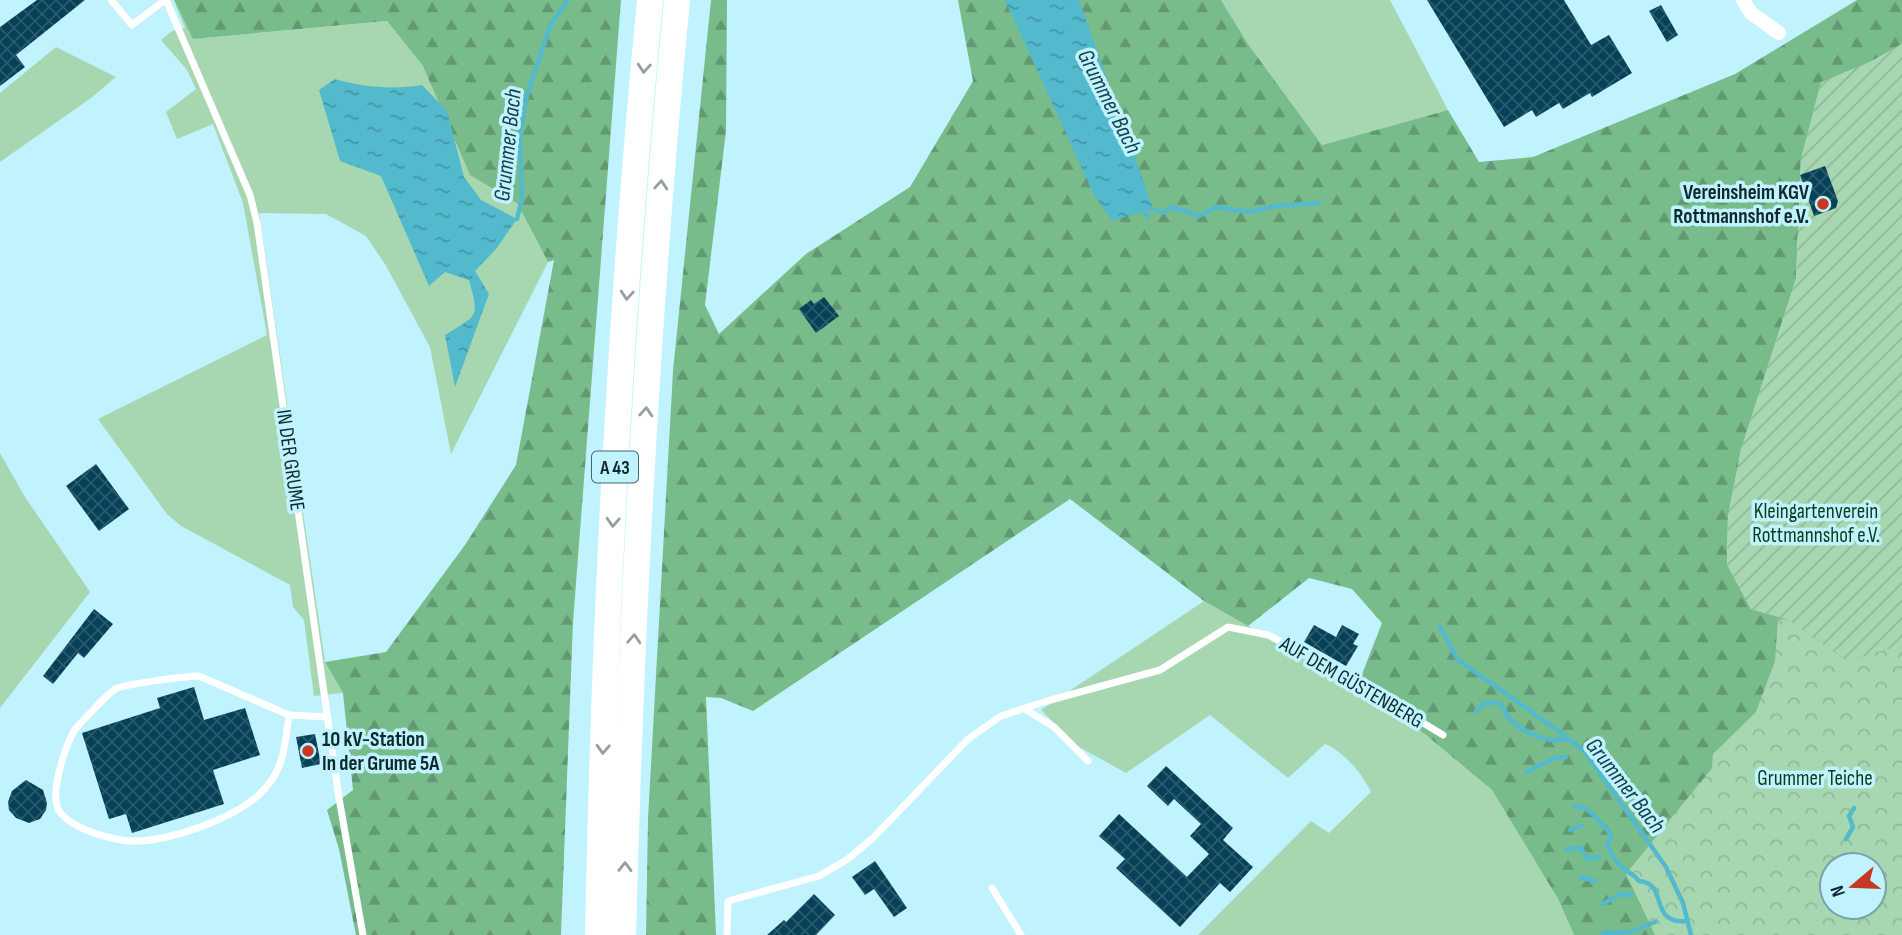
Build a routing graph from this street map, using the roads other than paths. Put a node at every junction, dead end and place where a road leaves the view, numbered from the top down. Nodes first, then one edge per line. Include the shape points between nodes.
1 (166, 0) edge
2 (650, 0) edge
3 (677, 0) edge
4 (691, 0) edge
5 (1743, 0) edge
6 (112, 1) edge
7 (1779, 33) dead end
8 (667, 109) junction
9 (1026, 709) junction
10 (289, 715) junction
11 (328, 718) junction
12 (342, 733) dead end
13 (330, 735) junction
14 (1443, 735) dead end
15 (1088, 761) dead end
16 (992, 888) dead end
17 (363, 935) edge
18 (598, 935) edge
19 (624, 935) edge
20 (727, 935) edge
21 (1021, 935) edge

1 - 6 lane via 132,25
1 - 11 lane, IN DER GRUME via 250,195 257,223
2 -> 18 highway, A 43 via 618,407
3 - 8 highway, A 43
4 - 8 highway
5 - 7 street via 1751,13
19 -> 8 highway, A 43 via 643,446
9 - 14 lane, AUF DEM GÜSTENBERG via 1160,670 1228,627 1268,635
9 - 15 lane via 1054,727
9 - 20 lane, AUF DEM GÜSTENBERG via 1001,716 968,739 848,859 819,877 728,901
10 - 10 lane via 285,753 267,788 219,818 136,841 89,832 57,807 57,780 75,731 116,689 199,676
10 - 11 lane
11 - 13 lane, IN DER GRUME
12 - 13 lane
13 - 17 lane, IN DER GRUME
16 - 21 lane

